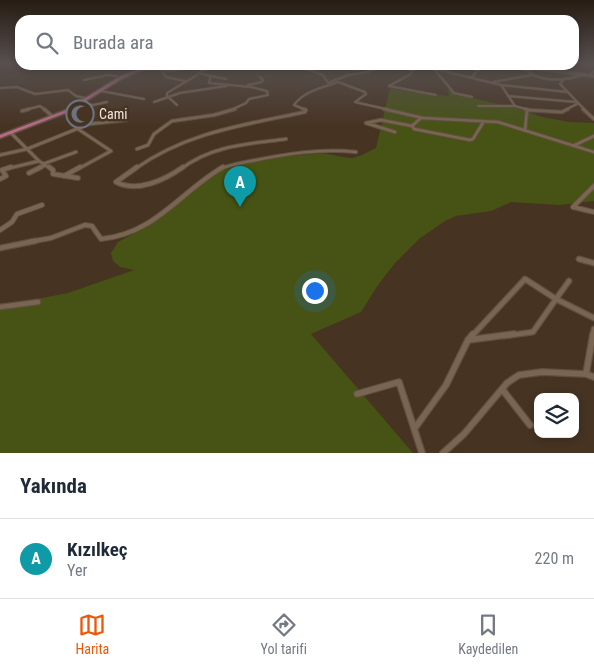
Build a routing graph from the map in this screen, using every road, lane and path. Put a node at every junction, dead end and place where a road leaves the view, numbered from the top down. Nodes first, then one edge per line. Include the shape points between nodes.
1 (105, 84) edge
2 (111, 84) edge
3 (181, 84) edge
4 (215, 84) edge
5 (244, 84) edge
6 (330, 84) edge
7 (345, 84) edge
8 (392, 84) edge
9 (447, 84) edge
10 (498, 84) edge
11 (560, 84) edge
12 (237, 85) junction
13 (501, 85) junction
14 (226, 86) junction
15 (0, 88) edge
16 (101, 91) junction
17 (568, 92) junction
18 (436, 95) dead end
19 (167, 96) junction
20 (508, 96) junction
21 (472, 97) dead end
22 (85, 98) junction
23 (144, 99) dead end
24 (107, 102) dead end
25 (154, 102) dead end
26 (81, 103) junction
27 (576, 103) junction
28 (177, 104) dead end
29 (478, 106) dead end
30 (515, 106) junction
31 (529, 110) junction
32 (66, 111) junction
33 (22, 112) dead end
34 (50, 115) junction
35 (421, 118) junction
36 (594, 119) edge
37 (126, 120) dead end
38 (484, 121) junction
39 (89, 124) junction
40 (412, 126) junction
41 (78, 129) junction
42 (525, 131) junction
43 (395, 132) dead end
44 (11, 133) junction
45 (0, 135) edge
46 (594, 136) edge
47 (286, 140) dead end
48 (575, 145) junction
49 (27, 149) junction
50 (137, 150) dead end
51 (76, 152) dead end
52 (356, 152) dead end
53 (594, 152) edge
54 (0, 155) edge
55 (43, 163) junction
56 (29, 173) dead end
57 (62, 176) junction
58 (78, 178) dead end
59 (0, 179) edge
60 (594, 186) edge
61 (42, 205) dead end
62 (594, 212) edge
63 (0, 230) edge
64 (0, 248) edge
65 (579, 260) dead end
66 (594, 263) edge
67 (569, 281) dead end
68 (556, 299) junction
69 (38, 302) dead end
70 (0, 307) edge
71 (594, 318) edge
72 (594, 329) edge
73 (593, 338) edge
74 (468, 340) junction
75 (586, 374) junction
76 (594, 377) edge
77 (502, 389) junction
78 (358, 394) dead end
79 (530, 425) dead end
80 (415, 428) junction
81 (422, 453) edge
82 (443, 453) edge

1 - 22 highway
2 - 16 highway
3 - 19 street
4 - 14 street
5 - 12 street
6 - 47 street via 297,99 294,105 305,112 208,132 154,156 116,182 122,185 155,182 208,152
7 - 35 street via 366,93 356,103
8 - 18 street via 389,86
9 - 21 street via 454,93
10 - 13 street
11 - 17 street
12 - 14 street
12 - 50 street via 258,88 269,94 207,117 172,121 154,134 148,145
13 - 17 street
13 - 20 street
14 - 19 street
15 - 22 street via 14,87 35,94 68,90
16 - 23 street
16 - 26 highway
17 - 27 street
19 - 25 street
19 - 28 street
20 - 27 street
20 - 30 street
22 - 34 highway
24 - 26 street via 93,106
26 - 32 highway
27 - 31 street via 562,112
27 - 36 street
29 - 30 street
30 - 31 street
31 - 42 street via 526,111
32 - 39 street
32 - 44 highway
33 - 34 street via 40,106
34 - 45 highway
35 - 38 street
35 - 40 street
37 - 39 street
38 - 40 street via 471,140 423,132
38 - 42 street
39 - 41 street
40 - 43 street via 381,120 366,122
41 - 49 street
41 - 57 street via 111,152
42 - 48 street
44 - 45 highway
44 - 49 street
46 - 48 street
48 - 53 street
49 - 54 street
49 - 55 street
51 - 55 street
52 - 64 street via 318,151 224,167 145,225 119,237 101,239 92,226 85,225 51,238
55 - 56 street
55 - 57 street via 54,174
55 - 59 street via 4,169 6,176
57 - 58 street
60 - 62 street via 573,207
61 - 63 street via 17,214
65 - 66 street
67 - 68 street
68 - 71 street
68 - 74 street via 533,332
68 - 74 street via 525,279
69 - 70 street
72 - 73 street
73 - 75 street
74 - 80 street via 446,385
75 - 76 street
75 - 77 street via 542,372 519,375
77 - 79 street
77 - 82 street via 464,434
78 - 80 street via 399,382
80 - 81 street

